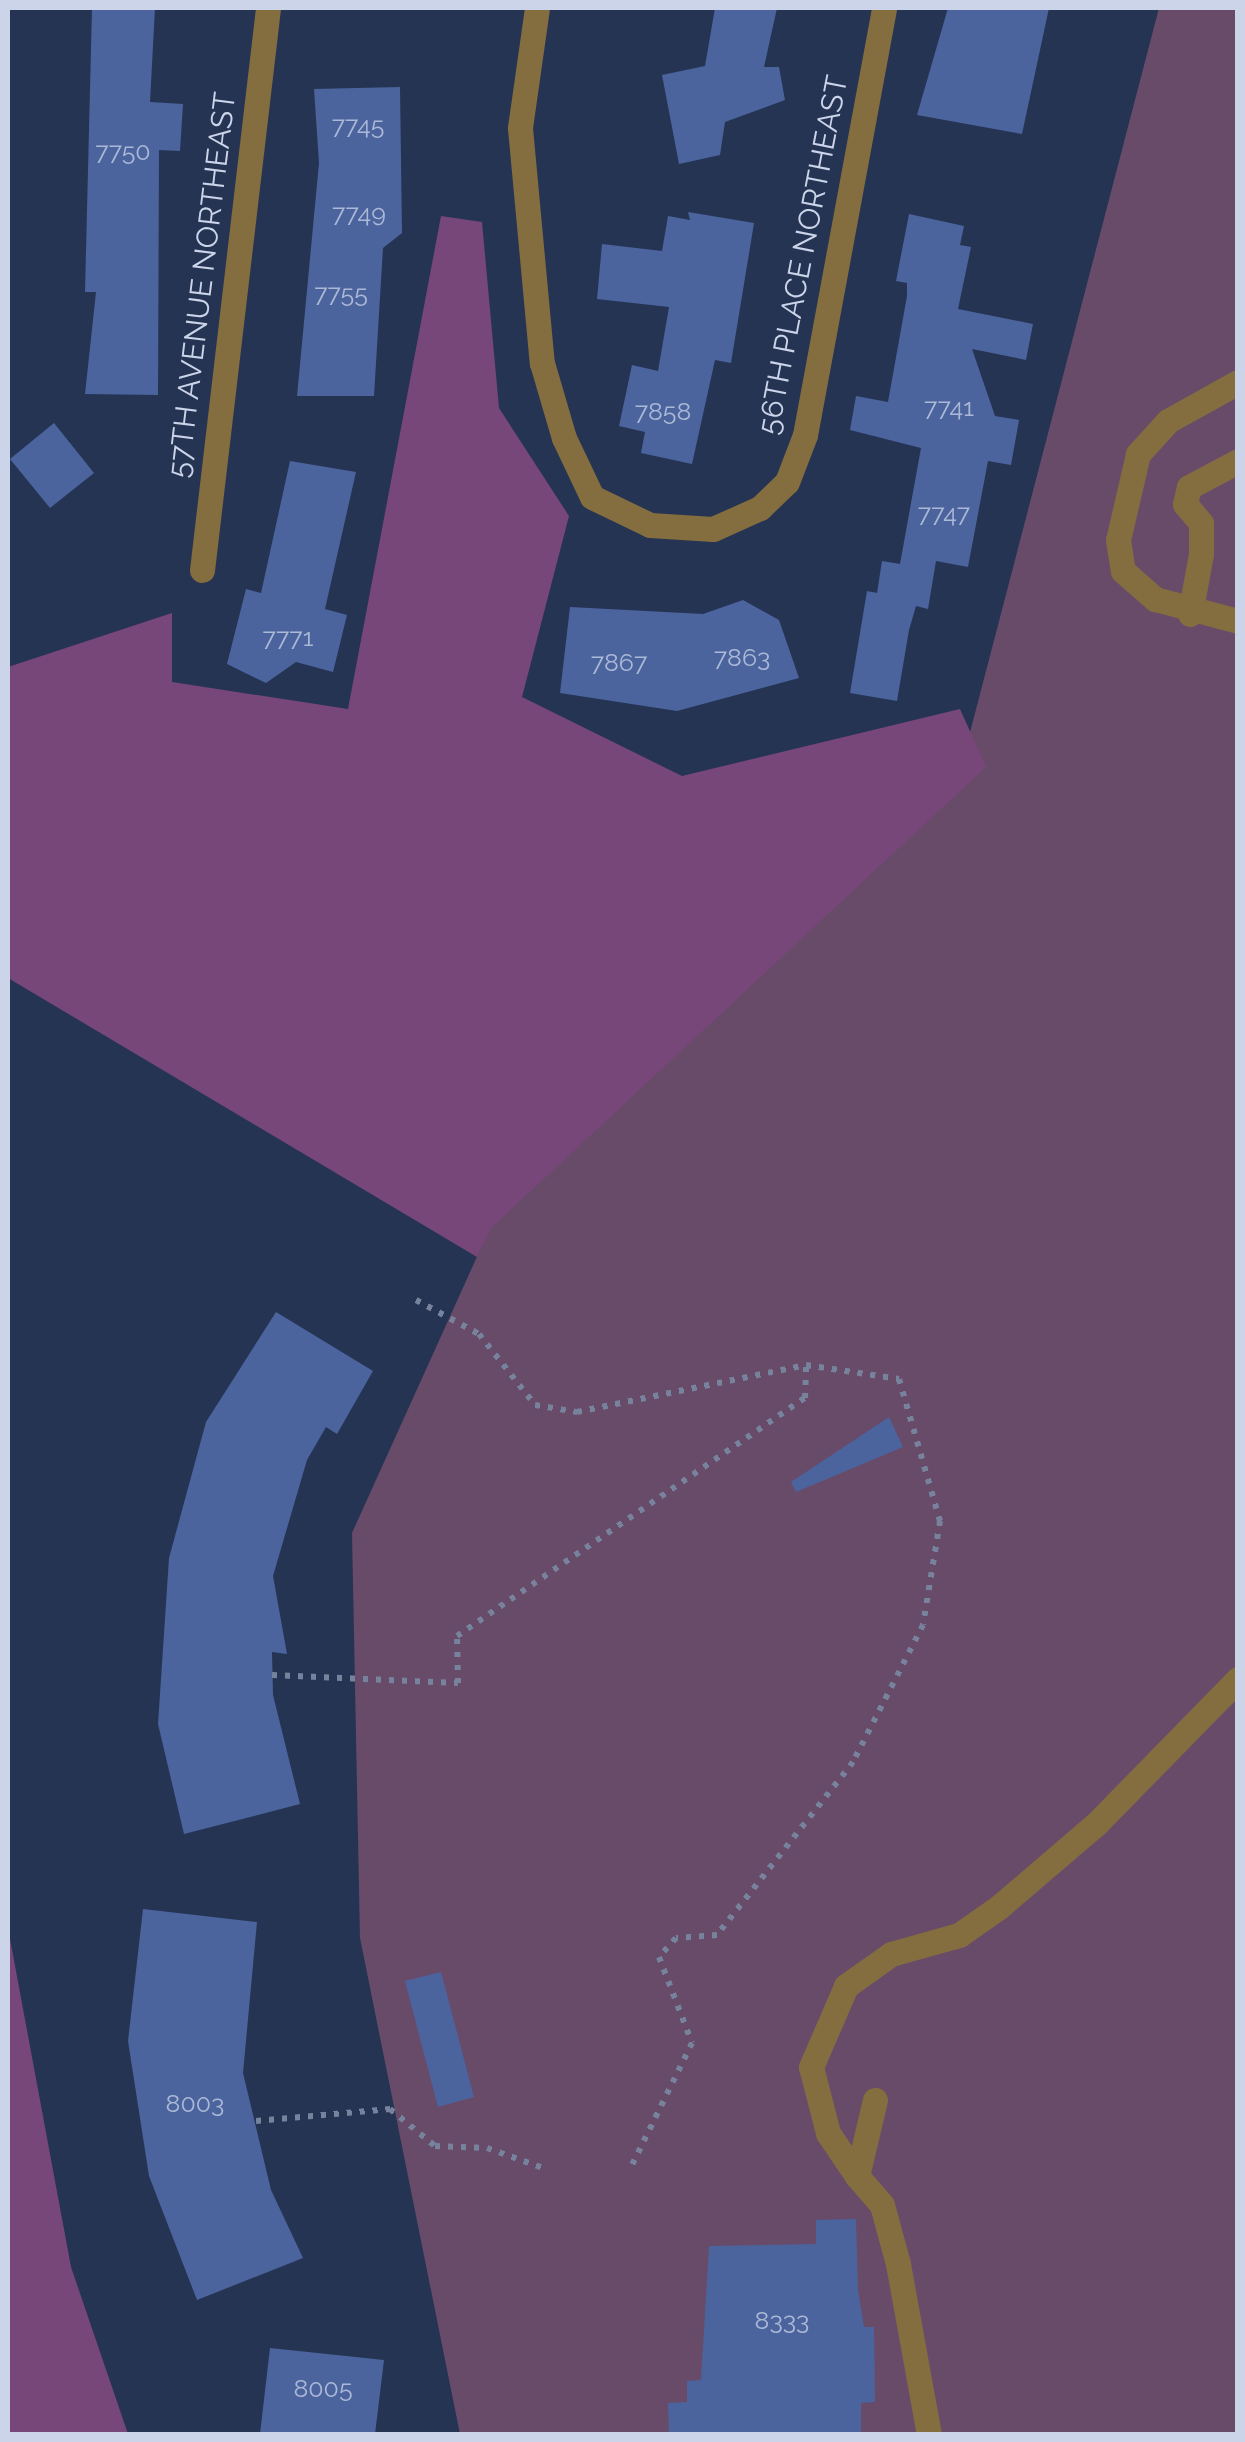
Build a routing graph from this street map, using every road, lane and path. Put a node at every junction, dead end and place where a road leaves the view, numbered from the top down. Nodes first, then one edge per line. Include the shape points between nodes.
1 (268, 8) edge
2 (538, 8) edge
3 (884, 8) edge
4 (1238, 382) edge
5 (1238, 461) edge
6 (202, 570) dead end
7 (1190, 614) junction
8 (1238, 620) edge
9 (416, 1300) dead end
10 (806, 1365) junction
11 (272, 1675) dead end
12 (1238, 1679) edge
13 (876, 2100) dead end
14 (256, 2121) dead end
15 (631, 2167) dead end
16 (546, 2169) dead end
17 (857, 2176) junction
18 (929, 2434) edge

1 - 6 street, 57TH AVENUE NORTHEAST
2 - 3 street, 56TH PLACE NORTHEAST via 520,128 542,363 592,497 650,526 713,529 760,508 786,482 805,435
4 - 7 street via 1168,421 1138,454 1122,502 1123,571
5 - 7 street via 1189,487 1185,504 1201,524
7 - 8 street
9 - 10 path via 478,1334 535,1404 577,1412
10 - 11 path via 804,1398 457,1636 458,1684
10 - 15 path via 874,1370 909,1394 922,1478 940,1521 937,1572 923,1624 852,1762 717,1935 676,1938 659,1957 692,2043
12 - 17 street via 1098,1822 998,1907 959,1935 891,1954 846,1986 811,2067 828,2133
13 - 17 street
14 - 16 path via 384,2108 435,2146 486,2148
17 - 18 street via 882,2205

